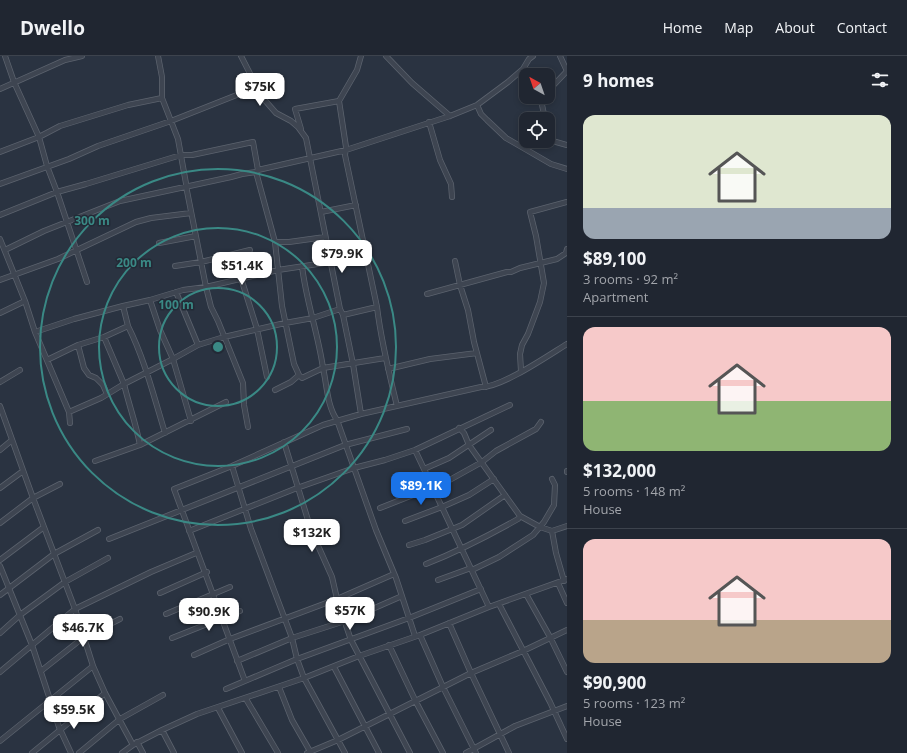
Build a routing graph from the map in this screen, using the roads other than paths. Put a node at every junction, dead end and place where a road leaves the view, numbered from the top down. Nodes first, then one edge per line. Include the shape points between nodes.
1 (5, 56) edge
2 (61, 56) edge
3 (82, 56) edge
4 (158, 56) edge
5 (241, 56) edge
6 (361, 56) edge
7 (386, 56) edge
8 (533, 56) edge
9 (560, 56) edge
10 (65, 60) junction
11 (14, 82) junction
12 (555, 84) edge
13 (257, 87) junction
14 (0, 89) edge
15 (162, 98) junction
16 (338, 101) junction
17 (477, 105) junction
18 (450, 116) junction
19 (171, 121) junction
20 (429, 122) junction
21 (301, 132) junction
22 (39, 137) junction
23 (555, 141) edge
24 (567, 145) edge
25 (346, 150) junction
26 (0, 152) edge
27 (181, 155) junction
28 (310, 158) junction
29 (47, 166) junction
30 (567, 168) edge
31 (257, 171) junction
32 (0, 184) edge
33 (186, 186) junction
34 (57, 192) junction
35 (452, 197) dead end
36 (567, 202) edge
37 (356, 205) junction
38 (321, 212) junction
39 (191, 213) junction
40 (0, 215) edge
41 (67, 222) junction
42 (196, 236) junction
43 (325, 237) dead end
44 (0, 239) edge
45 (276, 242) junction
46 (159, 243) dead end
47 (1, 245) edge
48 (4, 250) junction
49 (250, 250) dead end
50 (77, 251) junction
51 (567, 252) edge
52 (366, 254) junction
53 (455, 261) dead end
54 (201, 262) junction
55 (331, 262) junction
56 (541, 264) junction
57 (175, 266) dead end
58 (302, 266) junction
59 (278, 270) junction
60 (14, 275) junction
61 (241, 278) junction
62 (0, 280) edge
63 (87, 282) dead end
64 (460, 285) junction
65 (206, 287) junction
66 (176, 292) junction
67 (427, 294) dead end
68 (150, 300) junction
69 (25, 301) junction
70 (123, 306) junction
71 (377, 307) junction
72 (340, 310) junction
73 (0, 313) edge
74 (343, 315) junction
75 (313, 318) junction
76 (285, 322) junction
77 (128, 326) junction
78 (256, 329) junction
79 (35, 332) junction
80 (104, 337) junction
81 (224, 337) junction
82 (567, 344) edge
83 (78, 345) junction
84 (198, 345) junction
85 (477, 353) junction
86 (385, 358) junction
87 (173, 359) junction
88 (47, 360) junction
89 (353, 364) junction
90 (323, 368) junction
91 (388, 368) junction
92 (20, 370) dead end
93 (521, 372) junction
94 (147, 373) junction
95 (299, 375) junction
96 (267, 377) dead end
97 (0, 382) edge
98 (124, 384) junction
99 (486, 387) junction
100 (276, 390) dead end
101 (107, 394) junction
102 (226, 402) dead end
103 (510, 405) dead end
104 (0, 406) edge
105 (397, 406) junction
106 (69, 412) junction
107 (2, 414) edge
108 (361, 414) junction
109 (191, 420) junction
110 (337, 420) junction
111 (541, 422) dead end
112 (70, 423) dead end
113 (248, 427) dead end
114 (459, 428) junction
115 (407, 429) dead end
116 (491, 430) dead end
117 (165, 433) junction
118 (12, 440) junction
119 (284, 442) junction
120 (140, 445) junction
121 (345, 445) junction
122 (470, 445) junction
123 (0, 450) edge
124 (415, 450) junction
125 (95, 461) dead end
126 (482, 462) junction
127 (232, 466) junction
128 (290, 466) junction
129 (354, 468) junction
130 (424, 469) junction
131 (23, 471) junction
132 (494, 479) junction
133 (552, 479) dead end
134 (60, 484) dead end
135 (433, 486) junction
136 (239, 487) junction
137 (0, 488) edge
138 (297, 488) junction
139 (505, 494) junction
140 (32, 498) junction
141 (246, 508) junction
142 (380, 508) dead end
143 (442, 508) junction
144 (182, 510) junction
145 (520, 516) junction
146 (405, 521) dead end
147 (0, 523) edge
148 (567, 526) edge
149 (44, 527) junction
150 (540, 527) junction
151 (452, 528) junction
152 (98, 530) dead end
153 (189, 531) junction
154 (552, 531) junction
155 (109, 540) dead end
156 (409, 545) dead end
157 (462, 549) junction
158 (196, 553) dead end
159 (54, 554) junction
160 (108, 558) dead end
161 (0, 560) edge
162 (426, 564) dead end
163 (0, 566) edge
164 (472, 569) junction
165 (207, 572) dead end
166 (394, 574) junction
167 (438, 580) dead end
168 (563, 580) edge
169 (65, 582) junction
170 (230, 587) dead end
171 (9, 588) junction
172 (481, 589) junction
173 (160, 593) dead end
174 (526, 594) junction
175 (0, 595) edge
176 (402, 596) junction
177 (337, 599) junction
178 (567, 603) edge
179 (499, 604) junction
180 (489, 607) junction
181 (75, 609) junction
182 (240, 611) dead end
183 (166, 614) dead end
184 (20, 615) junction
185 (284, 618) junction
186 (409, 618) junction
187 (120, 619) dead end
188 (345, 620) junction
189 (449, 623) junction
190 (567, 630) edge
191 (0, 633) edge
192 (84, 636) junction
193 (418, 636) junction
194 (550, 637) junction
195 (172, 638) dead end
196 (292, 638) junction
197 (230, 639) junction
198 (351, 640) junction
199 (32, 644) junction
200 (389, 645) junction
201 (524, 651) junction
202 (194, 655) dead end
203 (359, 656) junction
204 (297, 659) junction
205 (237, 661) junction
206 (93, 666) junction
207 (334, 666) junction
208 (41, 671) junction
209 (0, 672) edge
210 (567, 672) edge
211 (471, 673) junction
212 (304, 678) junction
213 (245, 680) junction
214 (279, 687) junction
215 (442, 687) junction
216 (226, 689) dead end
217 (105, 693) junction
218 (163, 695) dead end
219 (246, 699) junction
220 (50, 701) junction
221 (416, 702) junction
222 (567, 706) edge
223 (218, 708) junction
224 (390, 714) junction
225 (120, 719) junction
226 (365, 726) junction
227 (162, 730) junction
228 (61, 731) junction
229 (567, 739) edge
230 (338, 740) junction
231 (0, 741) edge
232 (135, 744) junction
233 (475, 751) edge
234 (310, 752) edge
235 (32, 753) edge
236 (72, 753) edge
237 (79, 753) edge
238 (122, 753) edge
239 (143, 753) edge
240 (174, 753) edge
241 (242, 753) edge
242 (278, 753) edge
243 (345, 753) edge
244 (379, 753) edge
245 (410, 753) edge
246 (443, 753) edge
247 (466, 753) edge
248 (509, 753) edge

1 - 11 street
2 - 10 street
3 - 10 street
4 - 15 street
5 - 13 street
6 - 16 street via 357,70
7 - 18 street via 412,84
8 - 17 street via 523,69
9 - 12 street via 567,71
10 - 11 street
11 - 14 street
11 - 22 street
13 - 19 street
13 - 21 street via 258,92 276,113 291,121
15 - 19 street
15 - 22 street via 128,105 60,126
16 - 21 street via 295,109
16 - 25 street
17 - 18 street
17 - 30 street via 481,114 506,138 558,168
18 - 20 street
19 - 27 street
19 - 29 street
20 - 25 street
20 - 35 street via 440,160 451,184
21 - 28 street via 306,138
22 - 26 street
22 - 29 street
23 - 24 street
25 - 28 street
25 - 37 street
27 - 31 street via 253,142
27 - 33 street
27 - 34 street
28 - 31 street
28 - 38 street
29 - 32 street
29 - 34 street
31 - 33 street
31 - 45 street
33 - 39 street
33 - 41 street via 120,201
33 - 65 street
34 - 40 street
34 - 41 street
36 - 56 street via 530,212
37 - 38 street
37 - 52 street
38 - 55 street
39 - 42 street
39 - 50 street via 136,222
41 - 48 street
41 - 50 street
42 - 46 street
42 - 54 street
43 - 45 street
44 - 47 street
45 - 59 street
47 - 48 street
48 - 60 street
49 - 54 street
50 - 60 street
50 - 63 street
51 - 56 street via 557,259
52 - 55 street
52 - 71 street
53 - 64 street
54 - 57 street
54 - 65 street
55 - 58 street
55 - 72 street
56 - 64 street
56 - 93 street via 544,283 540,302 522,345
58 - 59 street
58 - 75 street via 305,290
59 - 61 street
59 - 76 street
60 - 62 street
60 - 69 street
61 - 65 street
61 - 78 street
64 - 67 street
64 - 85 street
65 - 66 street
65 - 81 street via 211,307
66 - 68 street
66 - 84 street
68 - 70 street
68 - 87 street
69 - 73 street
69 - 79 street
70 - 77 street
70 - 79 street
71 - 74 street
71 - 86 street
72 - 74 street
72 - 75 street
74 - 89 street
75 - 76 street
75 - 90 street
76 - 78 street
76 - 95 street via 294,364
77 - 80 street
77 - 94 street
78 - 81 street
78 - 96 street
79 - 88 street
80 - 83 street
80 - 98 street
81 - 84 street
81 - 113 street via 243,383
82 - 93 street
83 - 88 street
83 - 101 street via 84,368 89,375 96,378
84 - 87 street
85 - 91 street
85 - 99 street
86 - 89 street
86 - 91 street
87 - 94 street
87 - 109 street
88 - 106 street
89 - 90 street
89 - 108 street
90 - 95 street via 302,378
90 - 110 street via 330,404
91 - 105 street
92 - 97 street
93 - 99 street
94 - 98 street
94 - 117 street
95 - 100 street via 292,382
98 - 101 street
98 - 120 street
99 - 105 street
101 - 106 street
102 - 109 street
103 - 114 street
104 - 107 street
105 - 108 street
106 - 112 street
107 - 118 street
108 - 110 street
109 - 117 street
110 - 119 street
110 - 121 street
111 - 126 street via 536,429 496,451
114 - 122 street
114 - 124 street
115 - 121 street
116 - 122 street
117 - 120 street
118 - 123 street
118 - 131 street
119 - 127 street
119 - 128 street
120 - 125 street
121 - 128 street
121 - 129 street
122 - 126 street
122 - 130 street
124 - 129 street
124 - 130 street
126 - 132 street
126 - 135 street via 446,482
127 - 136 street
127 - 144 street via 174,489
128 - 136 street
128 - 138 street
129 - 138 street
129 - 166 street
130 - 135 street
131 - 137 street
131 - 140 street
132 - 139 street
132 - 143 street
133 - 150 street via 555,485 554,505
134 - 140 street
135 - 142 street
135 - 143 street
136 - 141 street
136 - 144 street
138 - 141 street
138 - 177 street via 311,530 332,577
139 - 145 street
139 - 151 street via 462,525
140 - 147 street
140 - 149 street
141 - 153 street
141 - 185 street via 251,529
143 - 146 street
143 - 151 street
144 - 153 street
144 - 155 street
145 - 150 street
145 - 157 street
148 - 154 street
149 - 159 street
149 - 161 street
150 - 154 street
150 - 164 street via 533,535 499,557
151 - 156 street
151 - 157 street
152 - 159 street
153 - 197 street
154 - 168 street
157 - 162 street
157 - 164 street
158 - 181 street
159 - 169 street
159 - 171 street
160 - 169 street
163 - 171 street
164 - 167 street
164 - 172 street
165 - 173 street
166 - 176 street
166 - 177 street
168 - 174 street
168 - 178 street
169 - 181 street
169 - 184 street
170 - 183 street
171 - 175 street
171 - 184 street
172 - 180 street
172 - 186 street
174 - 179 street
174 - 194 street
176 - 186 street
176 - 188 street
177 - 185 street
177 - 188 street
179 - 180 street
179 - 201 street
180 - 189 street
181 - 192 street
181 - 199 street
182 - 195 street
184 - 191 street
184 - 199 street
185 - 196 street
185 - 197 street
186 - 193 street
186 - 198 street
187 - 192 street
188 - 196 street
188 - 198 street
189 - 193 street
189 - 211 street
190 - 194 street
192 - 206 street
192 - 208 street
193 - 200 street
193 - 215 street
194 - 201 street
194 - 210 street
196 - 204 street
196 - 205 street
197 - 202 street
197 - 205 street
198 - 203 street
198 - 204 street
199 - 208 street
199 - 209 street
200 - 203 street
200 - 221 street
201 - 211 street
201 - 229 street
203 - 207 street
203 - 224 street
204 - 212 street
204 - 213 street
205 - 213 street
206 - 217 street
206 - 220 street
207 - 212 street
207 - 226 street
208 - 220 street
211 - 215 street
211 - 248 street
212 - 214 street
212 - 230 street
213 - 216 street
214 - 219 street
214 - 234 street via 292,720
215 - 221 street
215 - 233 street
217 - 225 street
217 - 228 street
218 - 225 street
219 - 223 street
219 - 242 street
220 - 228 street
220 - 231 street
221 - 224 street
221 - 246 street
222 - 233 street via 515,726
223 - 227 street via 197,714
223 - 241 street
224 - 226 street
224 - 245 street
225 - 232 street
225 - 237 street
226 - 230 street
226 - 244 street
227 - 232 street
227 - 240 street
228 - 235 street
228 - 236 street
230 - 234 street
230 - 243 street
232 - 238 street
232 - 239 street
233 - 247 street

